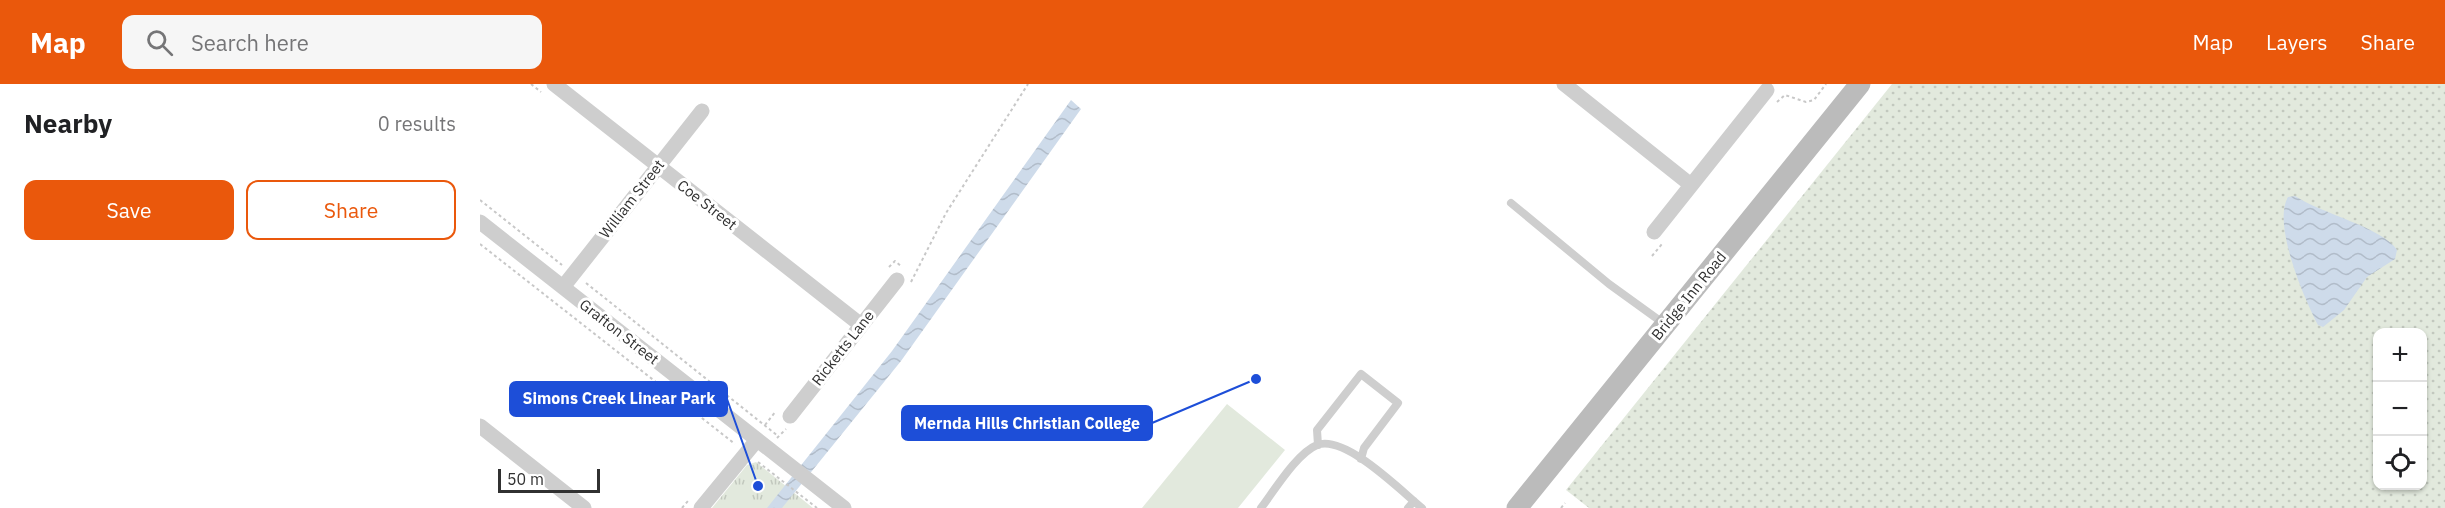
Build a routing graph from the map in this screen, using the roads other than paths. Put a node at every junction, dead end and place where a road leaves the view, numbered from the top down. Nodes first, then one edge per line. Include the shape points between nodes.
1 (554, 84) edge
2 (1564, 84) edge
3 (1860, 84) edge
4 (1770, 97) road end
5 (702, 111) dead end
6 (658, 166) junction
7 (1691, 185) junction
8 (1512, 203) dead end
9 (480, 222) edge
10 (1660, 236) road end
11 (893, 274) road end
12 (563, 288) junction
13 (861, 325) junction
14 (1666, 325) junction
15 (790, 416) dead end
16 (480, 426) edge
17 (757, 440) junction
18 (1318, 445) junction
19 (1361, 459) junction
20 (1414, 501) junction
21 (584, 508) edge
22 (701, 508) edge
23 (843, 508) edge
24 (1261, 508) edge
25 (1408, 508) edge
26 (1422, 508) edge
27 (1517, 508) edge

1 - 6 street, Coe Street
2 - 7 street
3 - 14 main road, Bridge Inn Road
4 - 7 street
5 - 6 street, William Street
6 - 12 street, William Street
6 - 13 street, Coe Street
7 - 10 street
8 - 14 lane via 1609,284
9 - 12 street, Grafton Street
11 - 13 street, Ricketts Lane
12 - 17 street, Grafton Street
13 - 15 street, Ricketts Lane
14 - 27 main road, Bridge Inn Road
16 - 21 street
17 - 22 street
17 - 23 street, Grafton Street
18 - 19 lane via 1338,445
18 - 19 lane via 1317,430 1361,374 1398,403 1364,448
18 - 24 lane via 1301,457
19 - 20 lane
20 - 25 lane
20 - 26 lane

